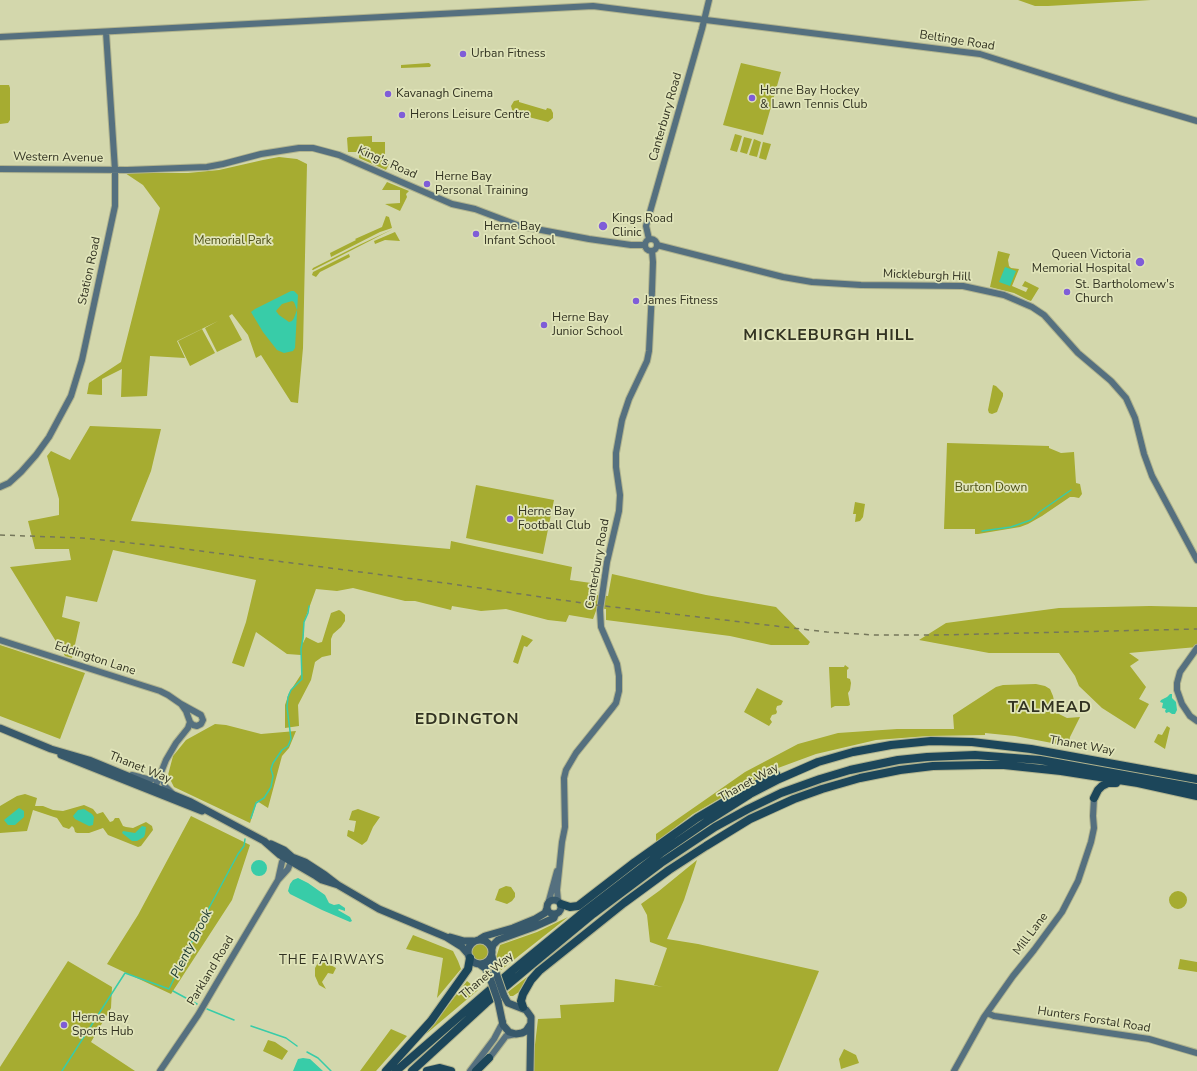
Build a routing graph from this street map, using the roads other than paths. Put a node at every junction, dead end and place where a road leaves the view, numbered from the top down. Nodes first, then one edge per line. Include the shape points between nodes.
1 (709, 0) edge
2 (705, 20) junction
3 (106, 32) junction
4 (0, 37) edge
5 (1197, 121) edge
6 (0, 169) edge
7 (115, 170) junction
8 (647, 242) junction
9 (657, 245) junction
10 (652, 251) junction
11 (0, 487) edge
12 (1197, 560) edge
13 (0, 640) edge
14 (1197, 648) edge
15 (180, 704) junction
16 (197, 713) junction
17 (190, 720) junction
18 (1197, 721) edge
19 (197, 726) junction
20 (0, 728) edge
21 (180, 738) junction
22 (55, 751) junction
23 (818, 762) junction
24 (120, 772) junction
25 (161, 773) junction
26 (1161, 773) junction
27 (1197, 775) edge
28 (1092, 776) junction
29 (1197, 780) edge
30 (1148, 786) junction
31 (1197, 788) edge
32 (154, 789) junction
33 (172, 793) junction
34 (1197, 796) edge
35 (1094, 798) junction
36 (218, 817) junction
37 (290, 858) junction
38 (559, 866) junction
39 (560, 903) junction
40 (548, 906) junction
41 (616, 909) junction
42 (555, 915) junction
43 (602, 928) dead end
44 (446, 937) junction
45 (477, 940) junction
46 (492, 952) junction
47 (469, 956) junction
48 (479, 964) junction
49 (492, 974) junction
50 (501, 999) junction
51 (519, 1007) junction
52 (987, 1013) junction
53 (503, 1020) junction
54 (530, 1024) junction
55 (517, 1034) junction
56 (530, 1050) junction
57 (1197, 1053) edge
58 (489, 1058) junction
59 (447, 1070) edge
60 (160, 1071) edge
61 (386, 1071) edge
62 (396, 1071) edge
63 (412, 1071) edge
64 (427, 1071) edge
65 (470, 1071) edge
66 (476, 1071) edge
67 (481, 1071) edge
68 (530, 1071) edge
69 (954, 1071) edge

1 - 2 street, Canterbury Road
2 - 3 street, Beltinge Road via 593,6
2 - 5 street, Beltinge Road via 980,54
2 - 8 street, Canterbury Road via 646,226
3 - 4 street, Beltinge Road
3 - 7 street, Station Road
6 - 7 street, Western Avenue
7 - 8 street, King's Road via 207,167 261,154 313,148 339,154 452,204 475,209 520,226 589,240 631,245
7 - 11 street, Station Road via 115,206 82,360 71,396 49,437 36,454 21,472
8 - 9 street via 654,239
8 - 10 street via 647,250
9 - 10 street
9 - 12 street, Mickleburgh Hill via 812,282 963,286 1004,295 1032,307 1044,315 1078,353 1111,381 1126,398 1135,418 1152,476
10 - 38 street, Canterbury Road via 649,351 622,420 616,453 619,511 607,562 600,610 601,627 619,671 619,691 616,703 576,753 566,770 565,827
13 - 15 street, Eddington Lane via 153,689 168,695
14 - 18 street via 1180,672 1177,690 1182,704
15 - 16 street, Eddington Lane
15 - 17 street, Eddington Lane
16 - 17 street via 191,715
16 - 19 street via 203,718
17 - 19 street
17 - 21 street via 188,728
19 - 21 street
20 - 22 main road, Thanet Way
21 - 25 street
22 - 24 main road, Thanet Way
22 - 32 main road, Thanet Way
23 - 26 highway, Thanet Way via 885,746 948,741 1025,748
23 - 39 highway via 807,762 762,781 729,799 680,829 578,906 570,907
23 - 62 highway, Thanet Way via 750,794 655,858 513,970
24 - 25 street via 147,779 153,779
24 - 32 main road, Thanet Way
25 - 32 street
25 - 33 street via 165,786
26 - 27 highway via 1180,772
26 - 29 highway, Thanet Way
28 - 30 highway
28 - 35 highway via 1096,785
28 - 41 highway via 1022,767 964,764 906,769 844,782 794,799 750,820 669,870
30 - 34 highway
30 - 35 highway via 1108,783 1100,788
31 - 63 highway, Thanet Way via 1040,760 975,755 898,760 850,770 781,793 716,827 661,863 593,914 486,1003
32 - 33 main road, Thanet Way
32 - 36 main road, Thanet Way
33 - 36 main road, Thanet Way
35 - 52 street, Mill Lane via 1093,833 1078,881 1062,912
36 - 37 main road, Thanet Way via 284,850
37 - 44 main road, Thanet Way via 322,880 338,885 382,911
37 - 60 street, Parkland Road via 288,870 278,880 198,1015
38 - 39 street, Canterbury Road via 557,890
38 - 40 street, Canterbury Road
39 - 40 main road via 553,900
39 - 42 main road via 561,911
40 - 42 main road via 549,912
40 - 45 main road via 545,913 535,920
41 - 43 highway
41 - 51 highway via 535,975 523,994
42 - 46 main road, Thanet Way via 554,918 534,927 498,940 493,945
44 - 45 main road, Thanet Way via 464,941
44 - 47 main road, Thanet Way via 462,947
45 - 46 main road via 488,942
45 - 47 main road via 468,947
46 - 48 main road via 485,963
46 - 49 main road
47 - 48 main road via 472,961
47 - 61 highway via 468,969 431,1021
48 - 49 main road
49 - 50 main road, bridge
50 - 51 main road
50 - 53 main road
51 - 54 main road via 530,1015
52 - 57 street, Hunters Forstal Road via 1149,1039
52 - 69 street, Mill Lane
53 - 55 main road via 509,1032
53 - 65 street via 497,1033
54 - 55 main road via 526,1031
54 - 56 main road
55 - 56 main road
55 - 58 street via 506,1036
56 - 68 main road
58 - 66 highway
58 - 67 street
59 - 64 highway via 434,1068

